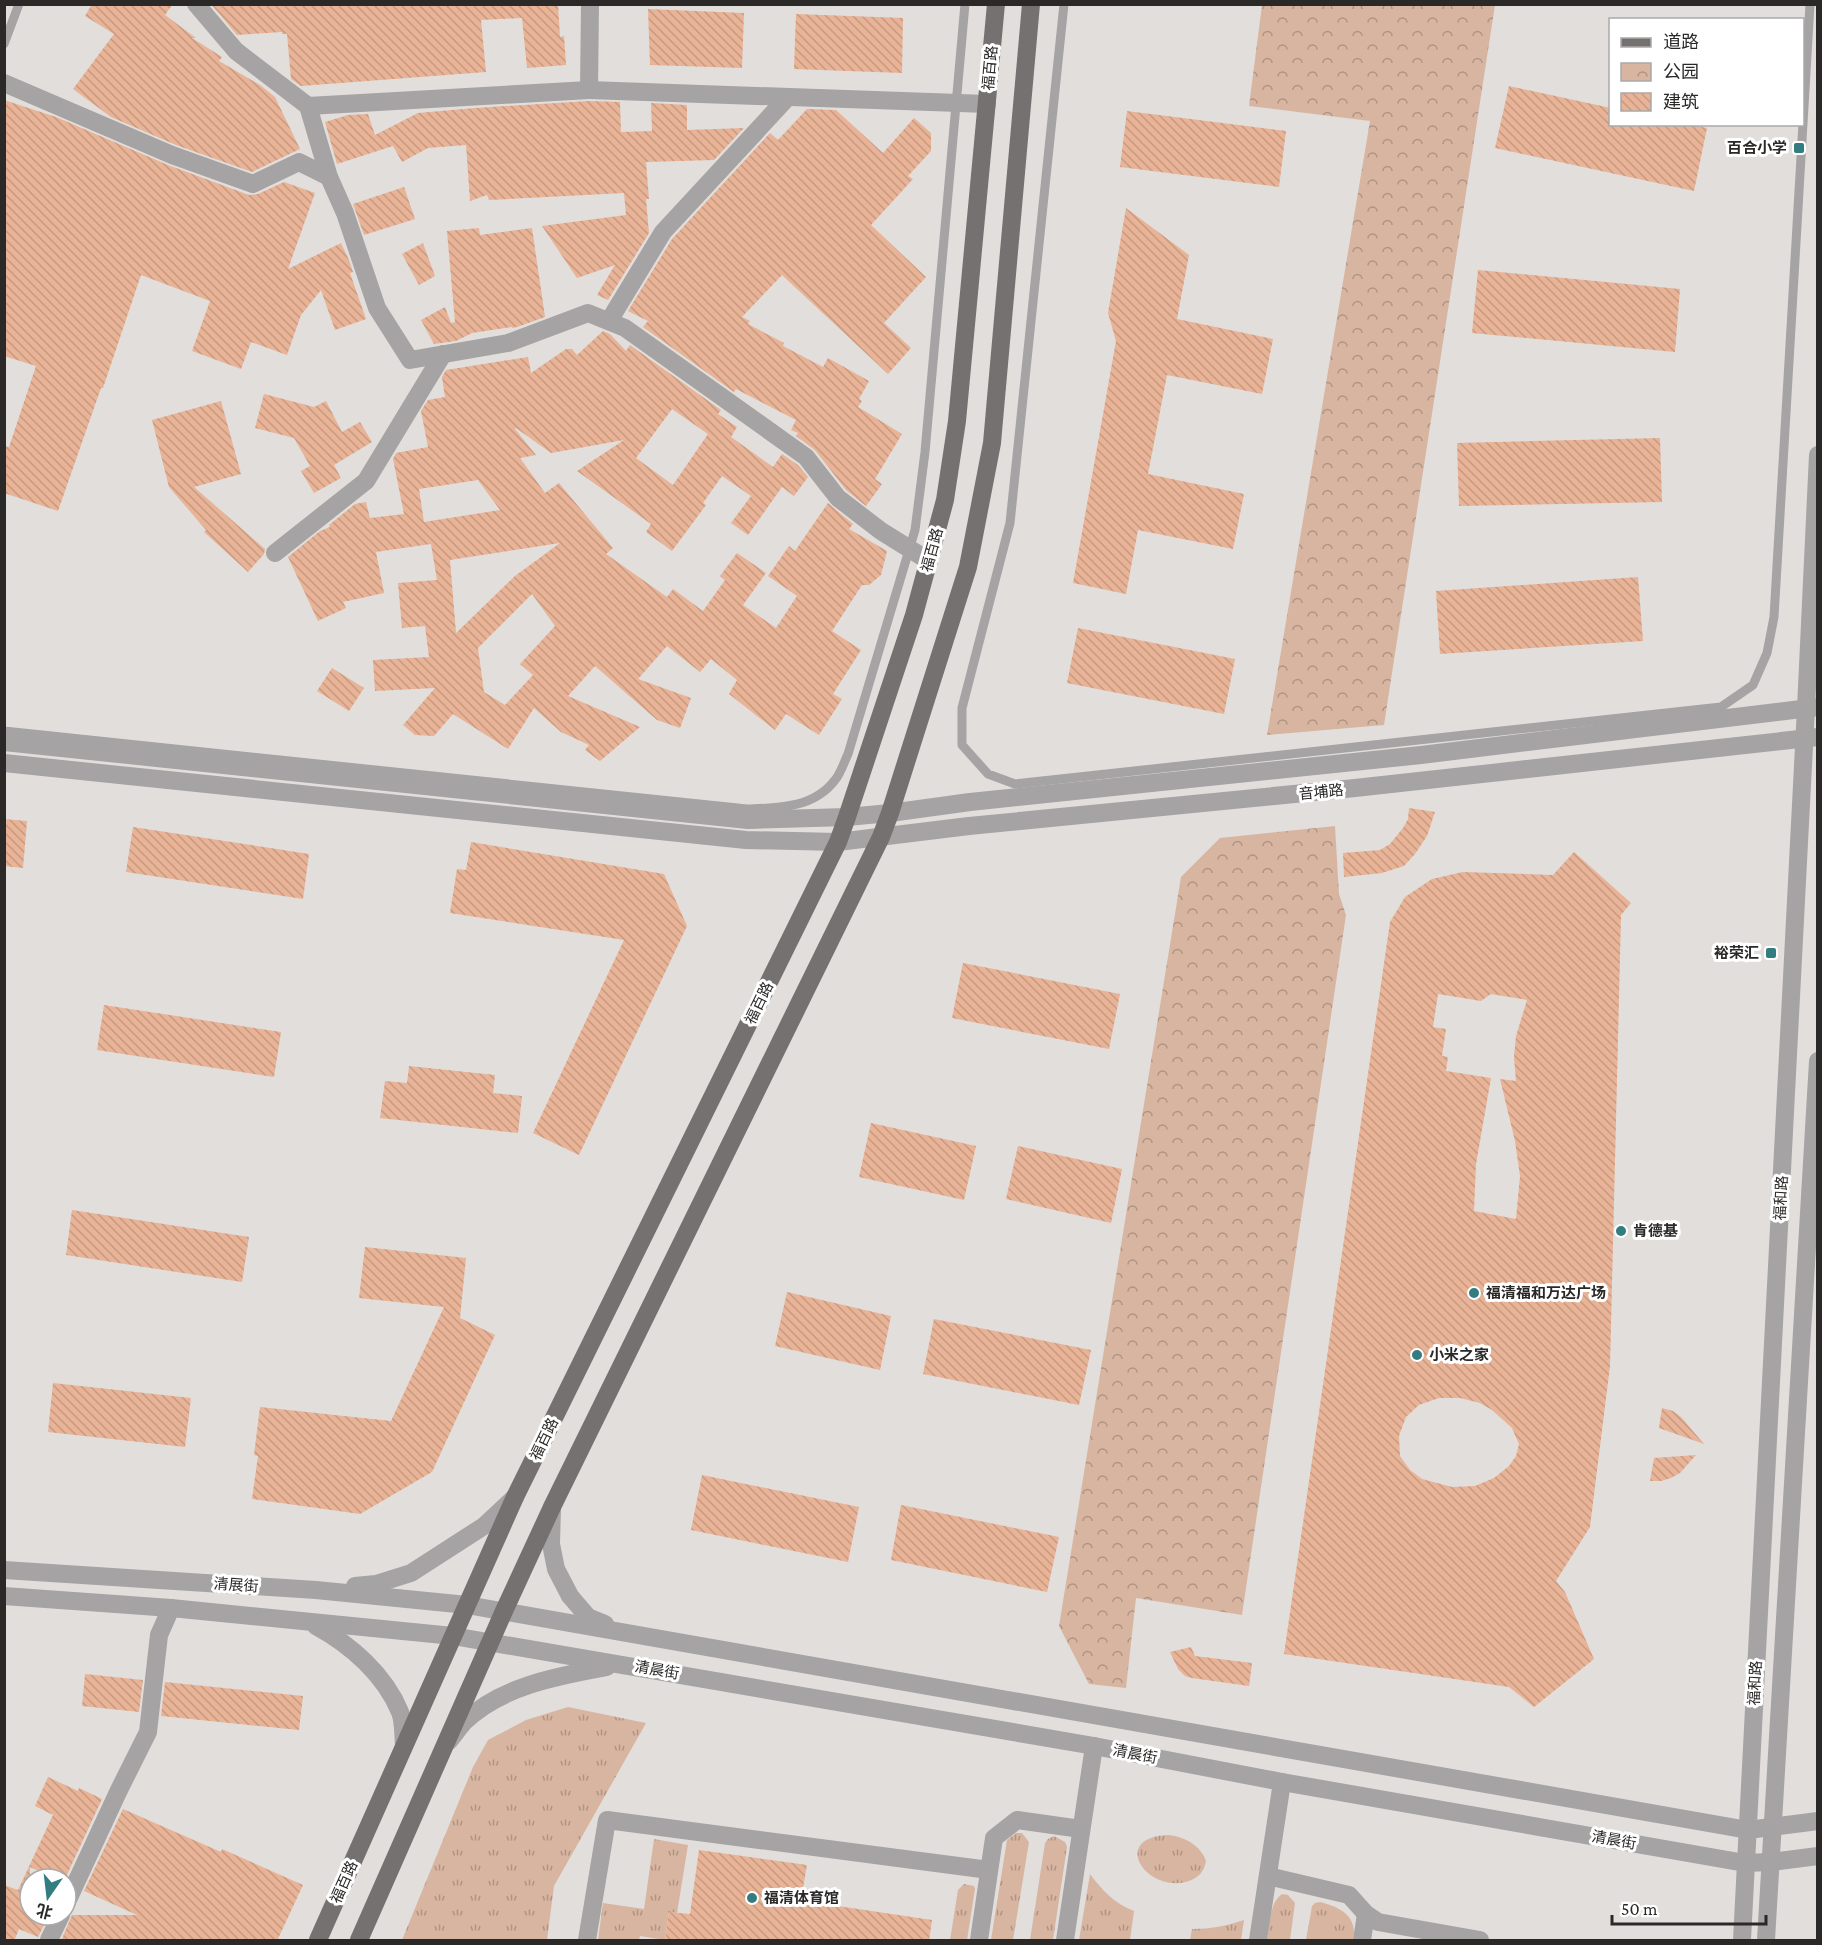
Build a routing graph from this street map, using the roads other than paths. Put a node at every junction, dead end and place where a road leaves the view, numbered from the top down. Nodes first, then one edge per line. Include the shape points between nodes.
1 (20, 4) edge
2 (196, 4) edge
3 (590, 4) edge
4 (964, 4) edge
5 (996, 4) edge
6 (1031, 4) edge
7 (1064, 4) edge
8 (1810, 4) edge
9 (4, 44) edge
10 (4, 83) edge
11 (590, 90) junction
12 (788, 97) junction
13 (956, 103) junction
14 (987, 104) junction
15 (308, 106) junction
16 (1804, 106) edge
17 (1803, 126) edge
18 (329, 177) junction
19 (609, 321) junction
20 (443, 354) junction
21 (1818, 455) edge
22 (910, 549) junction
23 (275, 553) dead end
24 (929, 561) junction
25 (1812, 708) edge
26 (4, 730) edge
27 (1811, 737) edge
28 (4, 741) edge
29 (4, 764) edge
30 (890, 813) junction
31 (847, 817) junction
32 (881, 837) junction
33 (838, 842) junction
34 (1818, 1061) edge
35 (515, 1497) junction
36 (552, 1507) junction
37 (4, 1570) edge
38 (316, 1590) junction
39 (4, 1596) edge
40 (467, 1605) junction
41 (171, 1608) junction
42 (504, 1611) junction
43 (307, 1621) junction
44 (624, 1632) junction
45 (453, 1636) junction
46 (491, 1642) junction
47 (621, 1664) junction
48 (404, 1745) junction
49 (1094, 1746) junction
50 (445, 1747) junction
51 (1282, 1782) junction
52 (1818, 1821) edge
53 (1773, 1827) junction
54 (1082, 1829) junction
55 (1748, 1830) junction
56 (1818, 1856) edge
57 (1771, 1862) junction
58 (1745, 1863) junction
59 (989, 1870) junction
60 (1268, 1876) junction
61 (78, 1878) edge
62 (1366, 1914) junction
63 (55, 1927) edge
64 (49, 1941) edge
65 (318, 1941) edge
66 (359, 1941) edge
67 (587, 1941) edge
68 (979, 1941) edge
69 (1065, 1941) edge
70 (1258, 1941) edge
71 (1362, 1941) edge
72 (1480, 1941) edge
73 (1742, 1941) edge
74 (1767, 1941) edge

1 - 9 lane
2 - 15 street via 236,51
3 - 11 street
4 - 13 lane
5 - 14 main road, 福百路
6 - 30 main road via 992,443 968,567
7 - 17 lane via 1010,523 962,708 962,745 988,774 1015,783 1721,707 1753,685 1767,653 1774,617
8 - 16 lane
10 - 18 street via 172,155 253,184 299,162
11 - 12 street
11 - 15 street
12 - 13 street
12 - 19 street via 663,232
13 - 14 street
13 - 22 lane via 925,452
14 - 24 main road, 福百路 via 957,421 945,501
15 - 18 street
18 - 20 street via 377,308 410,360
19 - 20 street via 588,313 508,342
19 - 22 street via 625,328 806,457 838,498
20 - 23 street via 366,481
21 - 25 street, 福和路
22 - 24 street
22 - 26 lane via 848,754 836,780 815,798 782,808 747,809
24 - 31 main road, 福百路
25 - 27 street, 福和路
25 - 30 street, 音埔路
27 - 32 street, 音埔路
27 - 55 street, 福和路
28 - 31 street, 音埔路 via 748,820
29 - 33 street, 音埔路 via 746,840
30 - 31 street, 音埔路
30 - 32 main road
31 - 33 main road, 福百路
32 - 33 street, 音埔路
32 - 36 main road
33 - 35 main road, 福百路
34 - 53 street, 福和路
35 - 38 street via 484,1526 411,1573 376,1584
35 - 40 main road, 福百路
36 - 42 main road
36 - 44 street via 551,1544 556,1569 570,1596 588,1617
37 - 38 street, 清展街
38 - 40 street, 清展街
39 - 41 street, 清展街
40 - 42 street, 清晨街
40 - 45 main road, 福百路
41 - 43 street, 清展街
41 - 61 street via 159,1635 148,1732
42 - 44 street, 清晨街
42 - 46 main road
43 - 45 street, 清展街
43 - 48 street via 339,1639 390,1691 401,1715
44 - 55 street, 清晨街
45 - 46 street, 清晨街
45 - 48 main road, 福百路
46 - 47 street, 清晨街
46 - 50 main road
47 - 49 street, 清晨街
47 - 50 street via 537,1682 494,1700 464,1722
48 - 65 main road, 福百路
49 - 51 street, 清晨街
49 - 54 street
50 - 66 main road
51 - 58 street, 清晨街
51 - 60 street
52 - 53 street, 清晨街
53 - 55 street, 清晨街
53 - 57 street, 福和路
54 - 59 street via 1017,1820 994,1838
54 - 69 street
55 - 58 street, 福和路
56 - 57 street, 清晨街
57 - 58 street, 清晨街
57 - 74 street, 福和路
58 - 73 street, 福和路
59 - 67 street via 607,1820
59 - 68 street
60 - 62 street via 1349,1895
60 - 70 street
62 - 71 street
62 - 72 street via 1378,1922
63 - 64 street

